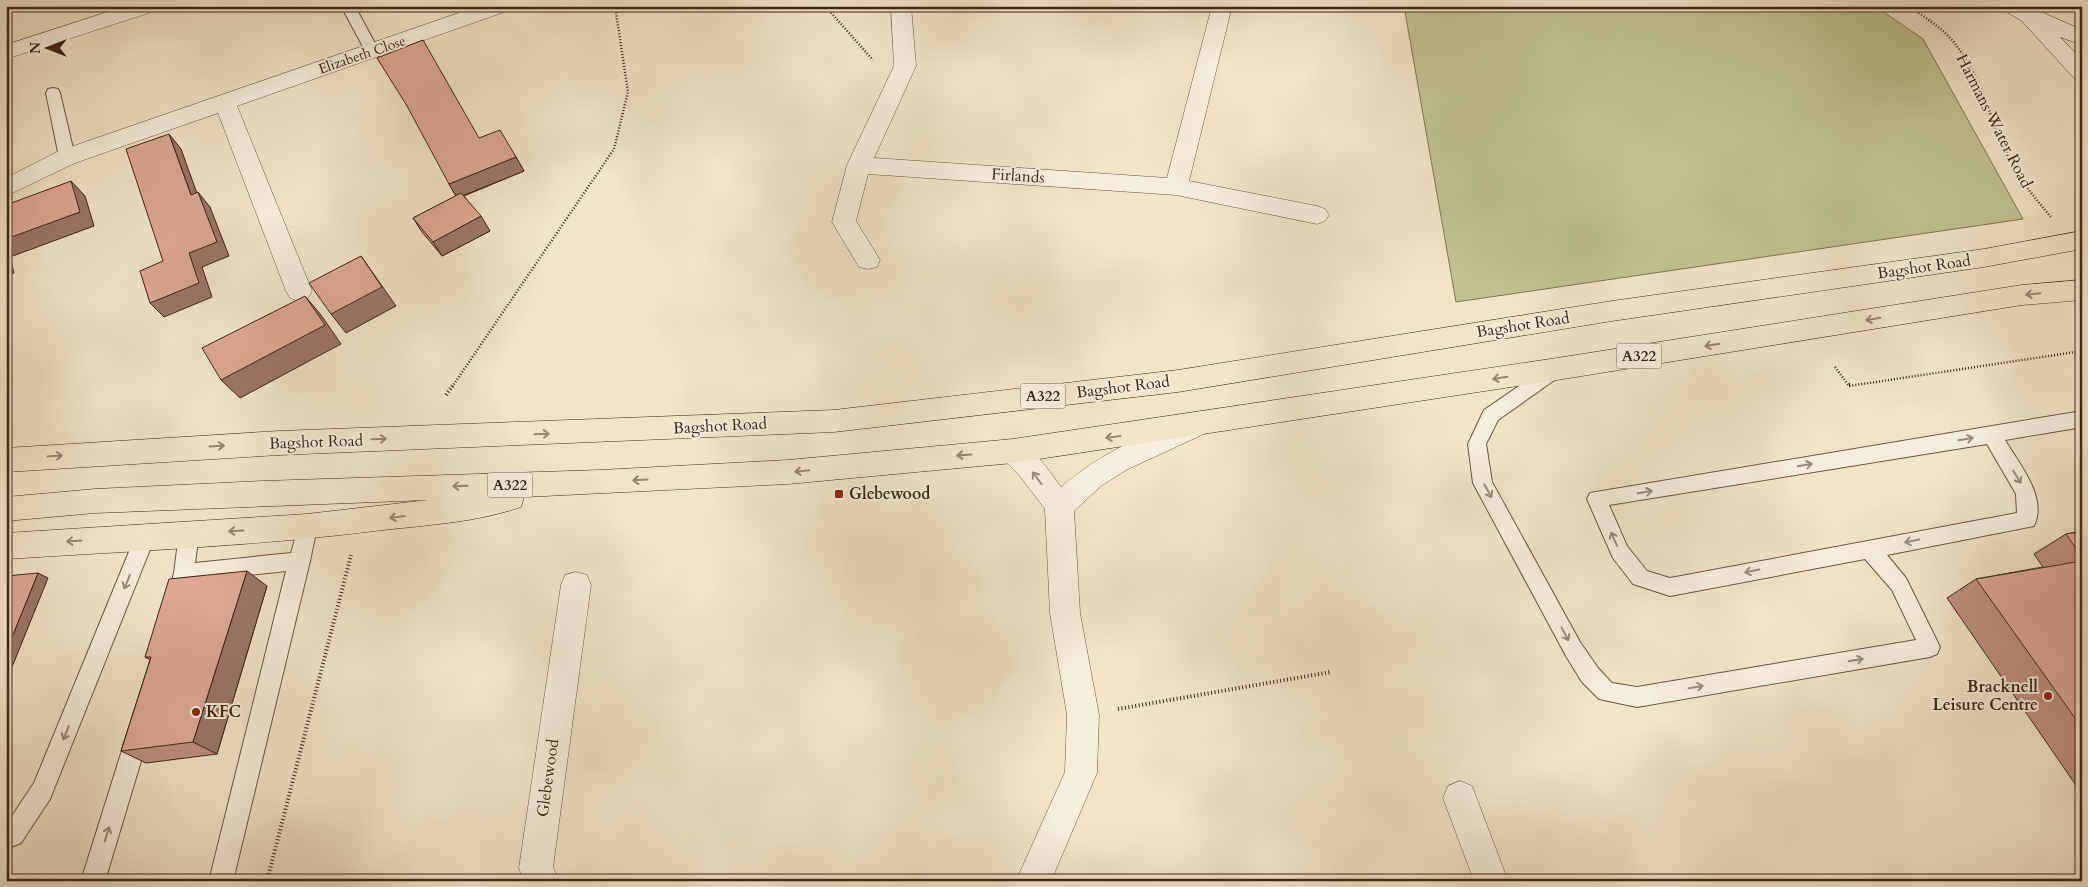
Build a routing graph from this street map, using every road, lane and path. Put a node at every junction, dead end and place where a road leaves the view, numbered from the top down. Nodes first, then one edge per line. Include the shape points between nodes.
1 (148, 6) edge
2 (348, 6) edge
3 (500, 6) edge
4 (615, 6) edge
5 (825, 6) edge
6 (901, 6) edge
7 (1222, 6) edge
8 (1909, 6) edge
9 (2021, 11) edge
10 (2082, 38) edge
11 (372, 51) junction
12 (6, 52) edge
13 (905, 66) junction
14 (2082, 73) edge
15 (53, 93) dead end
16 (225, 103) junction
17 (67, 157) junction
18 (859, 165) junction
19 (1176, 187) junction
20 (6, 188) edge
21 (1317, 215) dead end
22 (2053, 219) dead end
23 (2082, 240) edge
24 (868, 260) dead end
25 (2082, 290) edge
26 (299, 291) dead end
27 (2082, 351) edge
28 (1835, 367) dead end
29 (1558, 369) junction
30 (446, 395) dead end
31 (2082, 418) edge
32 (1196, 425) junction
33 (1992, 435) junction
34 (1013, 451) junction
35 (6, 460) edge
36 (601, 482) junction
37 (1059, 506) junction
38 (6, 508) edge
39 (308, 528) junction
40 (189, 534) junction
41 (145, 537) junction
42 (6, 546) edge
43 (1869, 549) junction
44 (352, 552) dead end
45 (300, 562) junction
46 (184, 573) junction
47 (576, 585) dead end
48 (171, 620) edge
49 (1330, 672) dead end
50 (144, 714) edge
51 (1083, 716) junction
52 (1460, 798) dead end
53 (6, 838) edge
54 (93, 881) edge
55 (221, 881) edge
56 (267, 881) edge
57 (542, 881) edge
58 (1034, 881) edge
59 (1491, 881) edge

1 - 12 street
2 - 11 lane
3 - 11 street, Elizabeth Close
4 - 30 path via 628,92 614,149
5 - 13 path via 878,66
6 - 13 street
7 - 19 street
8 - 22 path, Harmans Water Road via 1952,40 1973,74 2005,150 2033,197
9 - 10 street
9 - 14 street
11 - 16 street, Elizabeth Close
13 - 18 street
15 - 17 lane
16 - 17 street, Elizabeth Close
16 - 26 street
17 - 20 street, Elizabeth Close
18 - 19 street, Firlands
18 - 24 street via 844,222
19 - 21 street, Firlands
35 -> 23 highway, Bagshot Road / A322 via 280,442 834,421 1178,380 1612,311 1984,258
25 -> 29 highway, A322 via 2022,296
27 - 28 path via 1849,386
29 -> 32 highway, A322
29 -> 43 lane via 1491,415 1477,444 1483,483 1573,649 1606,692 1637,697 1930,647 1899,584
31 - 33 lane
32 -> 34 highway, A322
32 - 37 street via 1116,462
33 -> 43 lane via 2026,493 2027,520
43 -> 33 lane via 1670,586 1640,578 1620,552 1597,499
34 -> 36 highway, A322 via 788,472
37 -> 34 street
36 -> 38 highway, A322 via 262,493
36 -> 39 highway via 454,509
37 - 51 street via 1065,613
39 -> 40 highway
39 - 45 lane
40 - 41 highway
40 - 46 lane
41 -> 42 highway
41 -> 53 lane via 42,791 13,835
44 - 56 path
45 - 46 lane
45 - 55 lane
46 - 48 lane
47 - 57 street, Glebewood via 536,868
49 - 51 path
54 -> 50 lane
51 - 58 street via 1081,773
52 - 59 street

